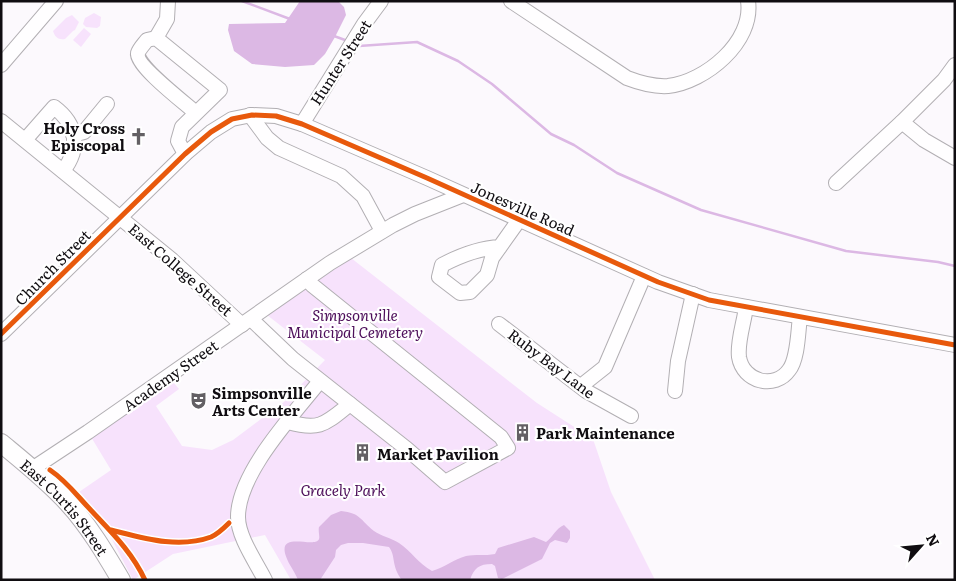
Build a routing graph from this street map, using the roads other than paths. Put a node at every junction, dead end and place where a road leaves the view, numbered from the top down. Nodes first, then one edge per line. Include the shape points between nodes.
1 (56, 1) edge
2 (168, 1) edge
3 (381, 1) edge
4 (511, 1) edge
5 (748, 1) edge
6 (156, 38) junction
7 (1, 65) edge
8 (955, 65) edge
9 (949, 84) edge
10 (107, 104) dead end
11 (196, 113) junction
12 (250, 115) junction
13 (1, 121) edge
14 (902, 122) junction
15 (302, 124) junction
16 (73, 135) junction
17 (25, 140) junction
18 (185, 154) junction
19 (955, 158) edge
20 (63, 171) junction
21 (836, 183) dead end
22 (464, 195) junction
23 (121, 217) junction
24 (519, 220) junction
25 (382, 231) junction
26 (500, 246) dead end
27 (644, 276) junction
28 (307, 279) junction
29 (693, 294) junction
30 (746, 307) junction
31 (800, 317) junction
32 (247, 322) junction
33 (499, 324) dead end
34 (1, 334) edge
35 (955, 345) edge
36 (320, 381) junction
37 (581, 386) junction
38 (675, 391) dead end
39 (350, 404) junction
40 (631, 416) dead end
41 (288, 422) junction
42 (1, 443) edge
43 (32, 469) junction
44 (121, 580) edge
45 (265, 580) edge

1 - 7 street
2 - 6 street via 167,19
3 - 15 street, Hunter Street
4 - 5 street via 627,78 662,86 687,81 709,70 724,56 742,33 748,15
6 - 11 street via 147,40 138,52 138,59
6 - 11 street via 220,90
8 - 9 street
9 - 14 street
10 - 16 street via 84,132
11 - 18 street via 182,127 178,141
12 - 15 street, Jonesville Road via 276,116
12 - 18 street, Jonesville Road via 219,126
12 - 25 street via 266,138 279,148 341,176 363,196
13 - 17 street, East College Street
14 - 19 street via 924,140
14 - 21 street
15 - 22 street, Jonesville Road
16 - 17 street via 65,115 54,107
16 - 20 street via 74,151
17 - 20 street, East College Street
18 - 23 street, Jonesville Road
20 - 23 street, East College Street
22 - 24 street, Jonesville Road
22 - 25 street, Academy Street
23 - 32 street, East College Street
23 - 34 street, Church Street
24 - 26 street
24 - 27 street, Jonesville Road
25 - 28 street, Academy Street
27 - 29 street, Jonesville Road
27 - 37 street via 605,367
28 - 32 street, Academy Street
28 - 39 street, East College Street via 501,437 508,448 445,482
29 - 30 street, Jonesville Road
29 - 38 street via 678,361
30 - 31 street, Jonesville Road
30 - 31 street via 739,360 750,377 763,381 771,382 790,370
31 - 35 street, Jonesville Road
32 - 36 street, East College Street
32 - 43 street, Academy Street
33 - 37 street, Ruby Bay Lane
36 - 39 street, East College Street
36 - 41 street
37 - 40 street, Ruby Bay Lane
39 - 41 street via 320,425
41 - 45 street via 250,474 238,516 241,533
42 - 43 main road, East Curtis Street
43 - 44 main road, East Curtis Street via 76,513

